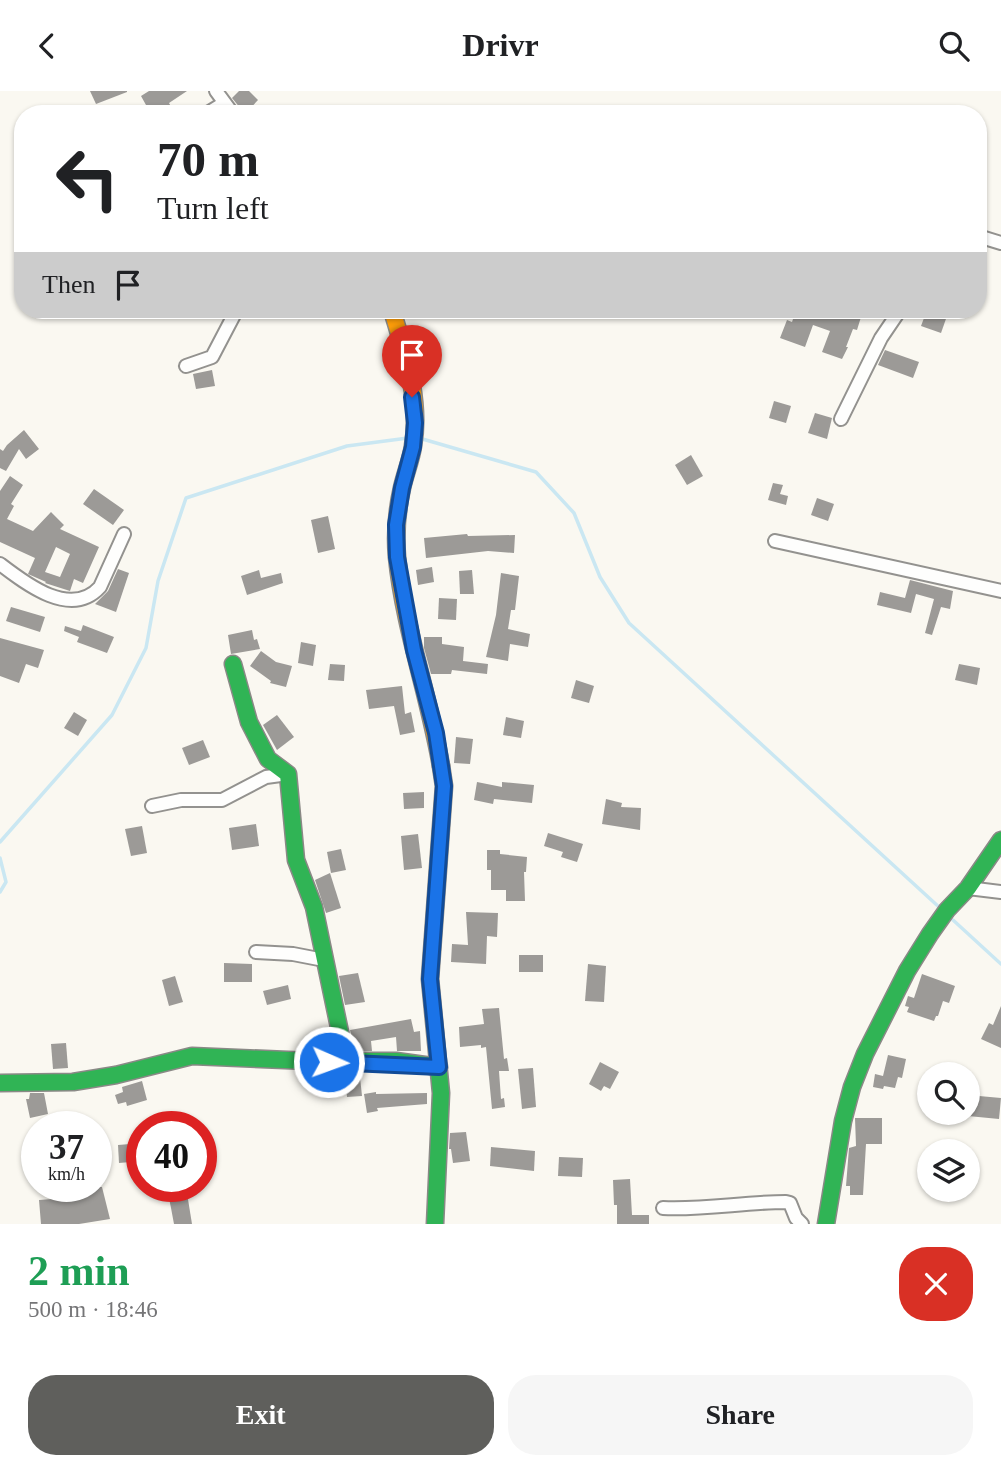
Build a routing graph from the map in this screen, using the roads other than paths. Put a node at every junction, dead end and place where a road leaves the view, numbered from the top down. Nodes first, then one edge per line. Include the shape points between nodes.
1 (231, 319) edge
2 (395, 319) edge
3 (894, 319) edge
4 (186, 366) dead end
5 (841, 419) dead end
6 (124, 534) dead end
7 (775, 541) dead end
8 (0, 564) edge
9 (1001, 591) edge
10 (233, 664) dead end
11 (288, 774) junction
12 (152, 806) dead end
13 (1001, 839) edge
14 (968, 888) junction
15 (1001, 892) edge
16 (256, 952) dead end
17 (324, 960) junction
18 (439, 1067) junction
19 (0, 1083) edge
20 (663, 1208) dead end
21 (435, 1224) edge
22 (802, 1224) edge
23 (826, 1224) edge

1 - 4 street via 212,357
2 - 18 street via 410,371 414,437 396,525 397,557 444,786 430,979
3 - 5 street
6 - 8 street via 100,587 83,599 66,600 39,591
7 - 9 street
10 - 11 street via 249,722 268,759
11 - 12 street via 266,776 222,800 181,800
11 - 17 street via 296,860 314,908
13 - 14 street
14 - 15 street
14 - 23 street via 947,910 907,971 865,1054 843,1121
16 - 17 street
17 - 18 street via 346,1061
18 - 19 street via 192,1056 116,1075
18 - 21 street
20 - 22 street via 786,1202

